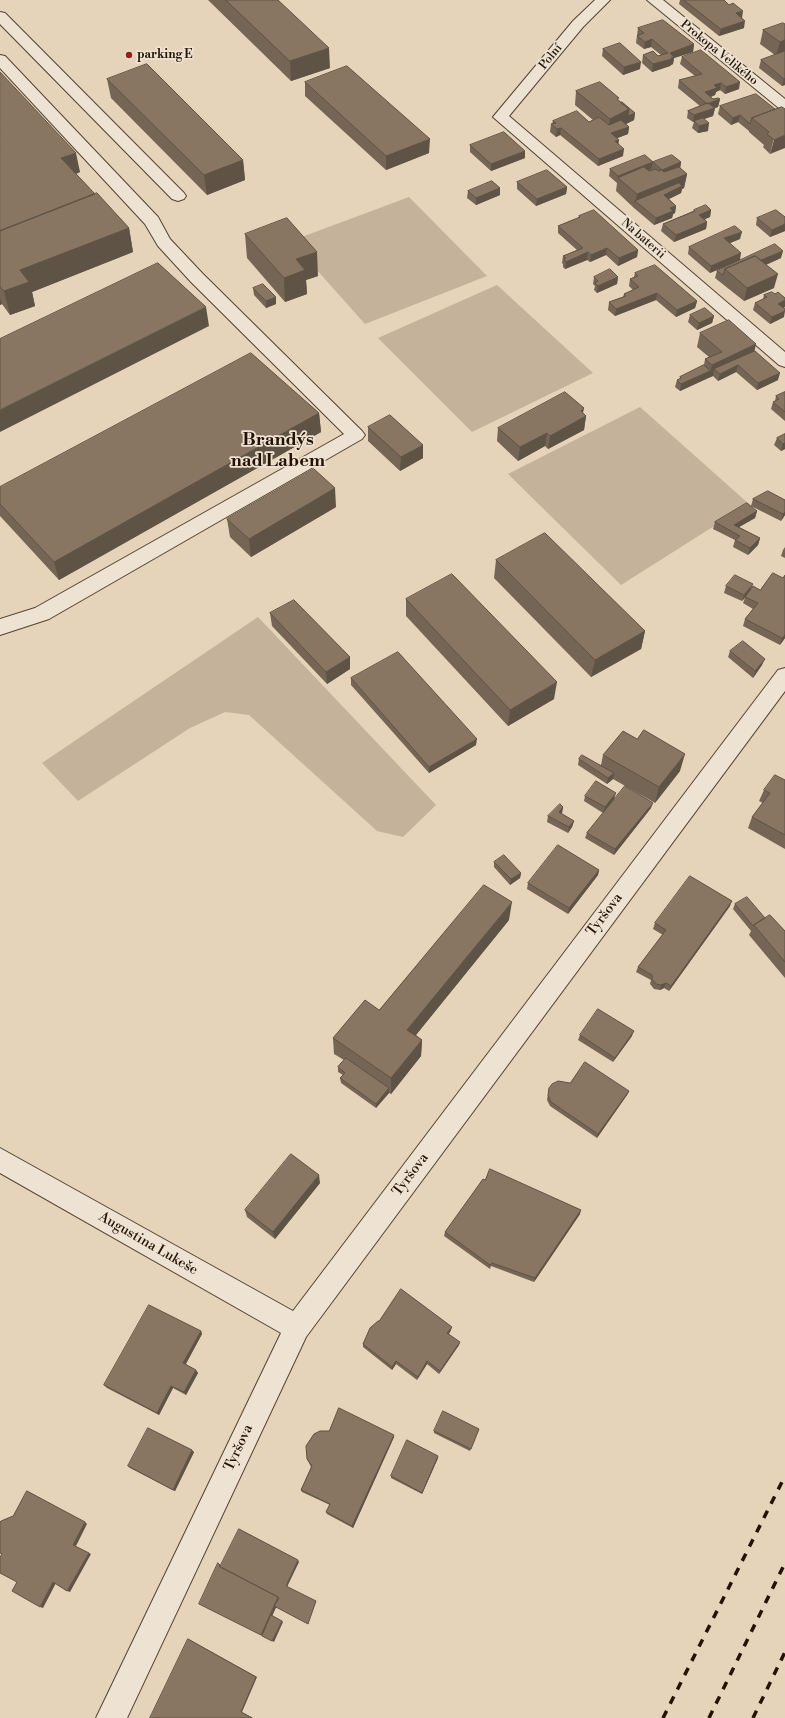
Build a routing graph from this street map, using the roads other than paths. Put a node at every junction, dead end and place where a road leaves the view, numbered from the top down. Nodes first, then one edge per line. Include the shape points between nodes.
1 (603, 0) edge
2 (654, 0) edge
3 (0, 16) edge
4 (0, 59) edge
5 (785, 106) edge
6 (501, 117) joint
7 (178, 196) dead end
8 (785, 361) edge
9 (0, 627) edge
10 (785, 676) edge
11 (0, 1160) edge
12 (296, 1328) junction
13 (110, 1718) edge

1 - 6 street, Polní via 578,24
2 - 5 street, Prokopa Velikého
3 - 7 street
4 - 9 street via 152,221 164,242 192,272 356,435 42,614
6 - 8 street, Na baterii
10 - 12 street, Tyršova
11 - 12 street, Augustina Lukeše
12 - 13 street, Tyršova

